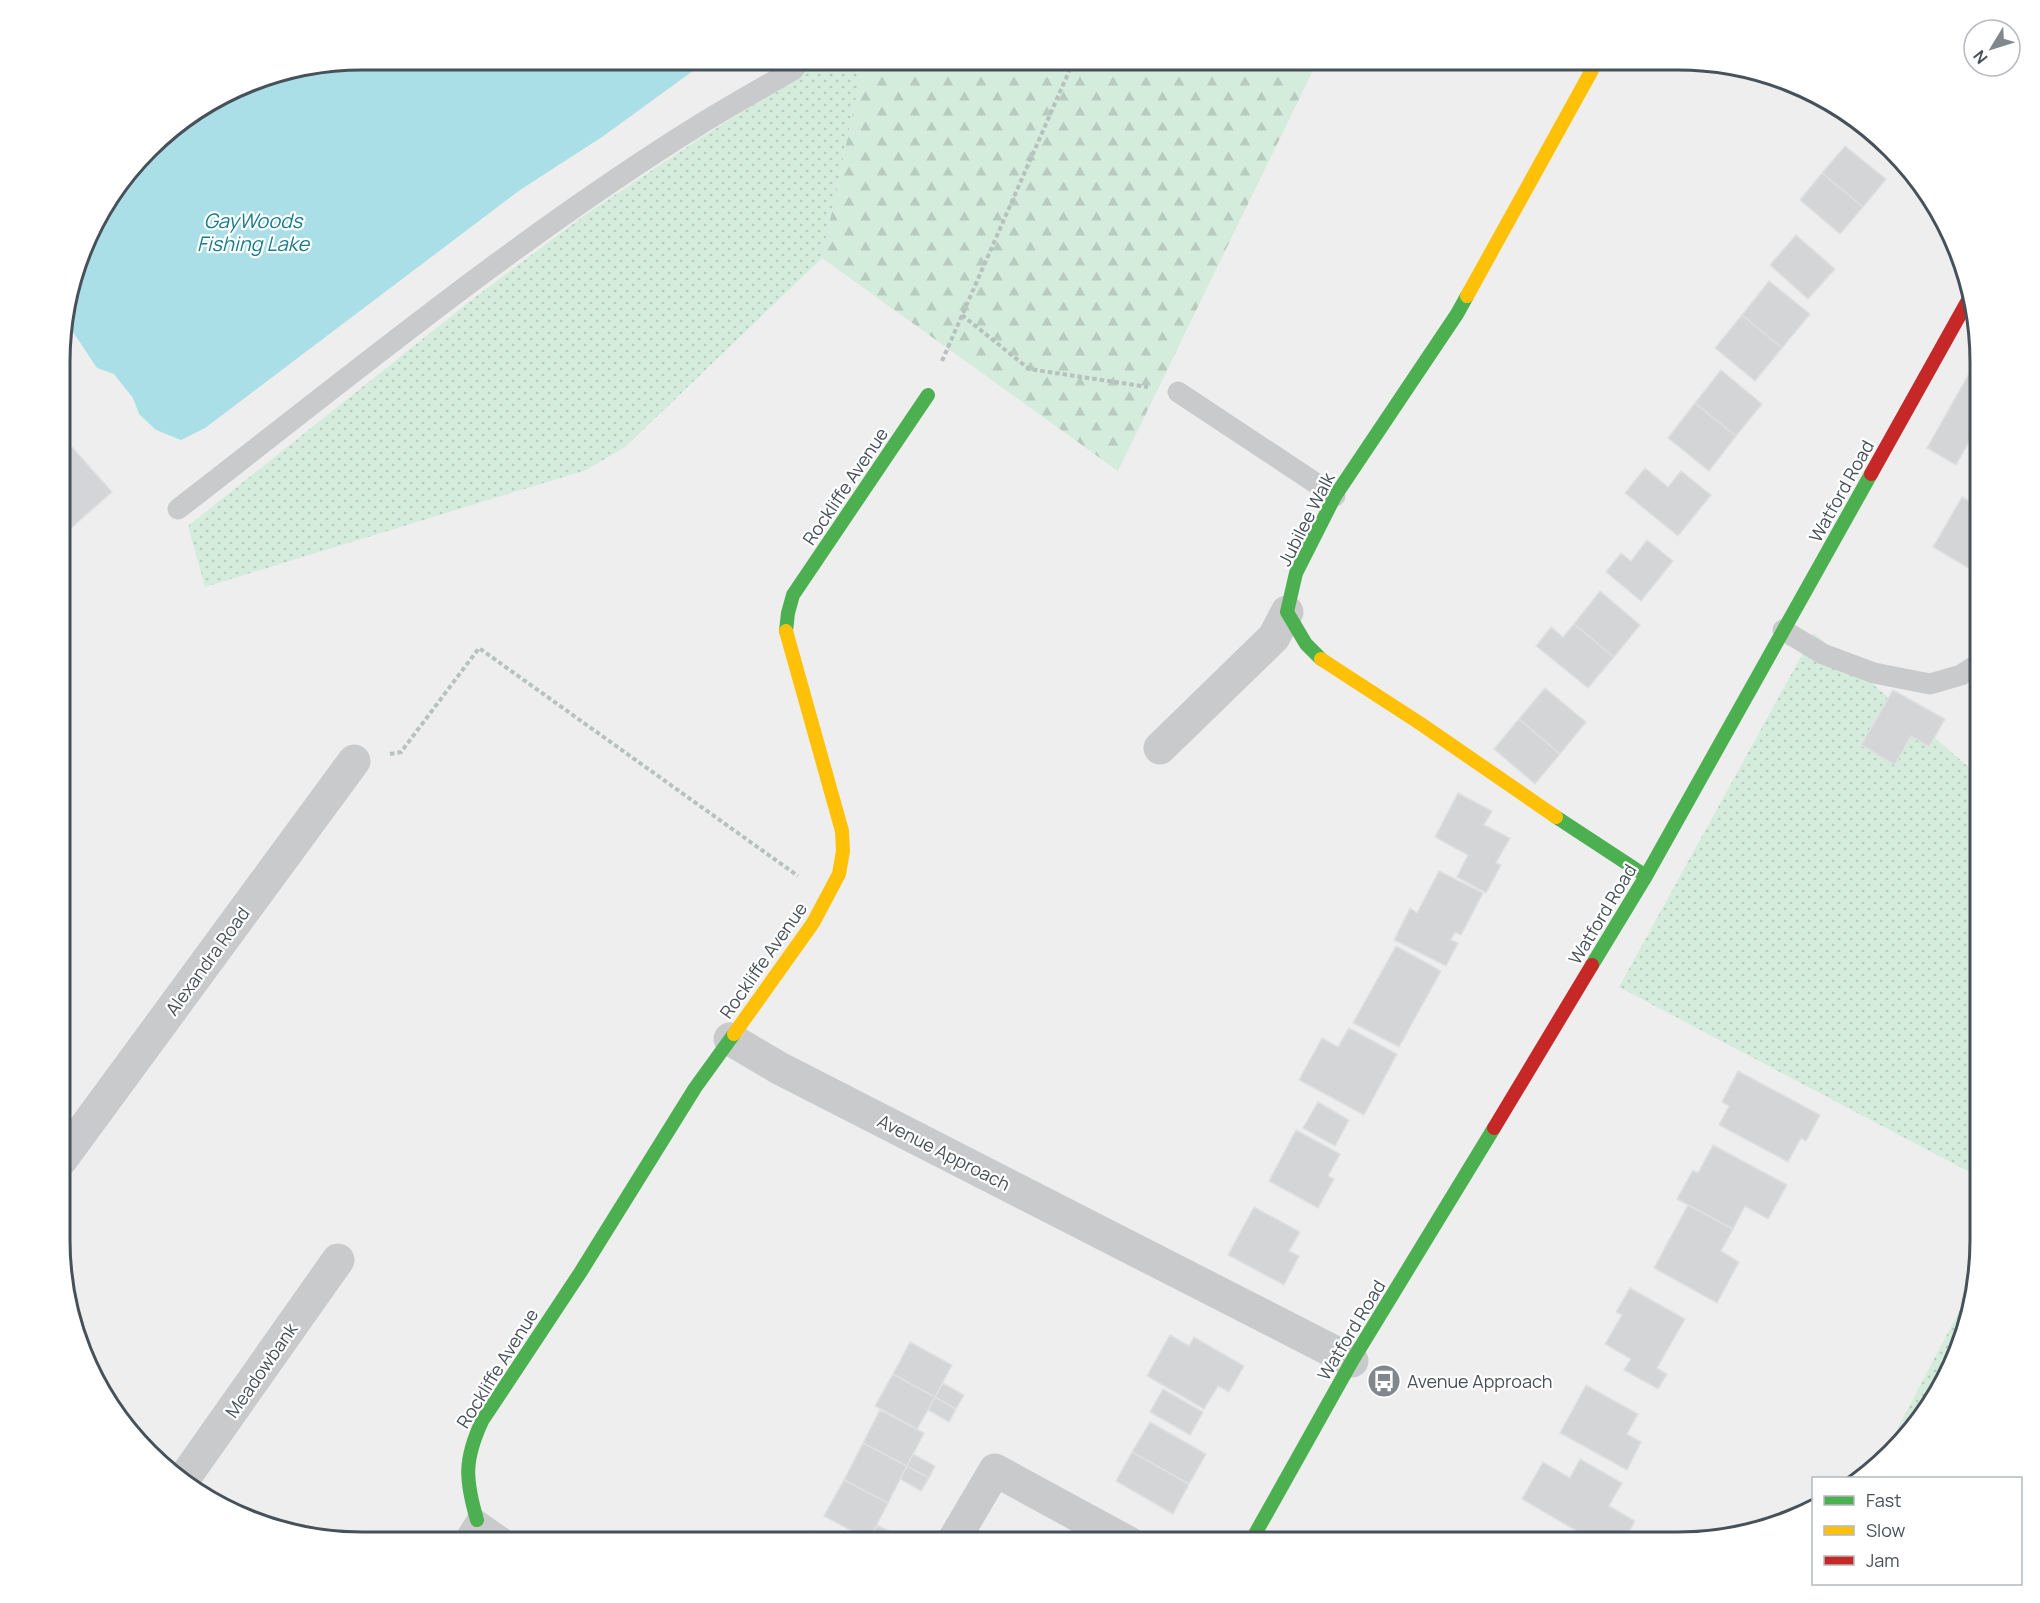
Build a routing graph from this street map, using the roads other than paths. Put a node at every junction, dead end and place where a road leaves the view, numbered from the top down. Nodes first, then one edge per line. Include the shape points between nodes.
1 (793, 70) edge
2 (1593, 70) edge
3 (1964, 307) edge
4 (1178, 392) road end
5 (928, 395) road end
6 (1335, 496) junction
7 (178, 509) dead end
8 (1287, 612) junction
9 (1783, 630) junction
10 (1970, 669) edge
11 (1160, 748) dead end
12 (354, 761) road end
13 (1646, 876) junction
14 (730, 1038) junction
15 (70, 1148) edge
16 (338, 1260) dead end
17 (1352, 1361) junction
18 (187, 1474) edge
19 (477, 1520) junction
20 (469, 1532) edge
21 (494, 1532) edge
22 (958, 1532) edge
23 (1109, 1532) edge
24 (1256, 1532) edge

1 - 7 lane via 699,125 576,207
2 - 6 street, Jubilee Walk via 1457,314
3 - 9 street, Watford Road
4 - 6 lane
5 - 14 street, Rockliffe Avenue via 793,596 786,633 842,831 843,851 838,874 813,923
6 - 8 street, Jubilee Walk via 1296,573
8 - 11 street via 1274,637
8 - 13 street via 1306,644 1324,662
9 - 10 lane via 1822,654 1874,673 1930,684
9 - 13 street, Watford Road
12 - 15 street, Alexandra Road
13 - 17 street, Watford Road
14 - 17 street, Avenue Approach via 790,1073
14 - 19 street, Rockliffe Avenue via 472,1439 465,1462 466,1486
16 - 18 street, Meadowbank
17 - 24 street, Watford Road
19 - 20 lane
19 - 21 lane
22 - 23 street via 995,1470

